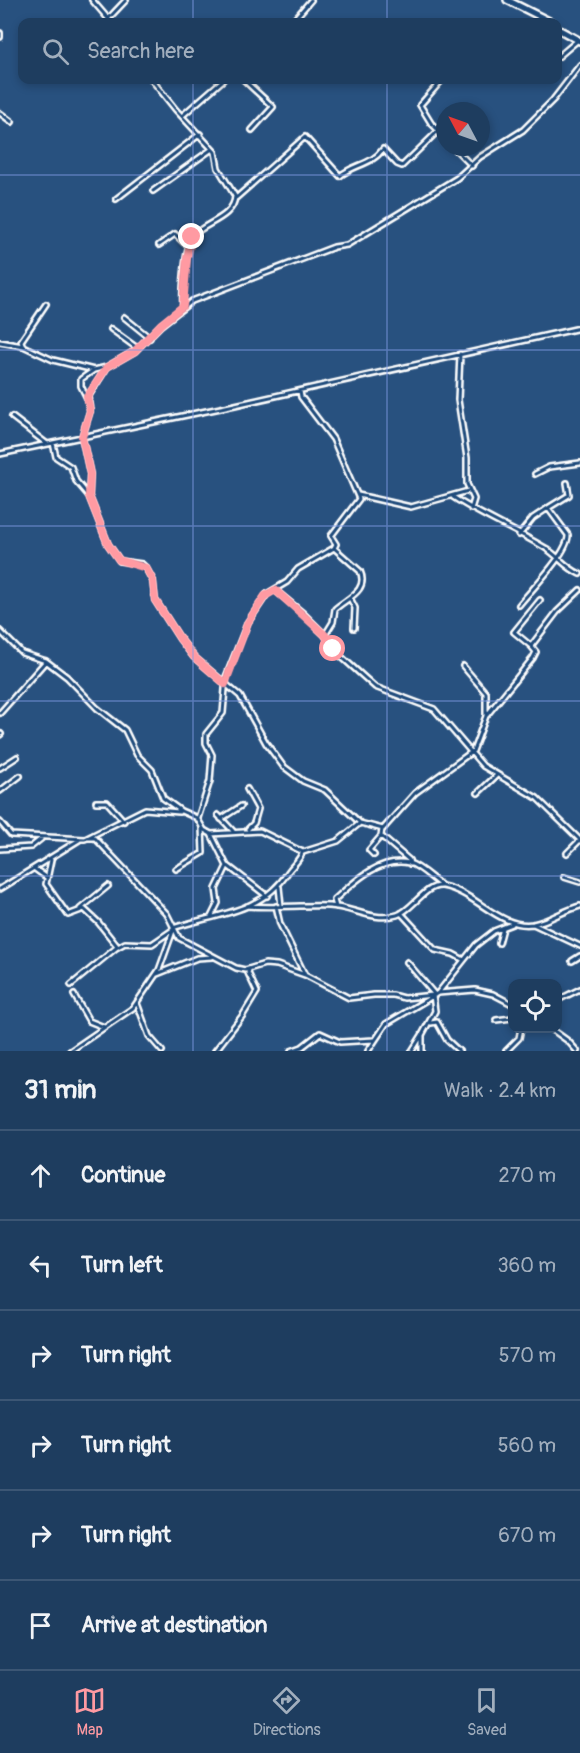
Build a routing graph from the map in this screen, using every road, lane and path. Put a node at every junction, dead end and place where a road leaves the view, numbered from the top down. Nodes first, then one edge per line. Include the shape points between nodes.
1 (92, 0) edge
2 (126, 0) edge
3 (311, 0) edge
4 (501, 0) edge
5 (507, 0) edge
6 (107, 18) edge
7 (111, 18) edge
8 (295, 18) edge
9 (536, 18) edge
10 (543, 18) edge
11 (562, 30) edge
12 (579, 39) edge
13 (562, 54) edge
14 (580, 65) edge
15 (155, 84) edge
16 (219, 84) edge
17 (248, 84) edge
18 (438, 84) edge
19 (0, 113) edge
20 (183, 116) junction
21 (12, 122) dead end
22 (436, 128) edge
23 (252, 130) dead end
24 (436, 133) edge
25 (200, 134) junction
26 (212, 148) junction
27 (462, 156) edge
28 (472, 166) junction
29 (153, 191) dead end
30 (116, 199) dead end
31 (235, 199) junction
32 (190, 243) junction
33 (159, 245) dead end
34 (46, 304) dead end
35 (183, 306) junction
36 (124, 317) dead end
37 (580, 328) edge
38 (111, 329) dead end
39 (150, 338) junction
40 (0, 342) edge
41 (23, 346) junction
42 (139, 348) junction
43 (460, 354) junction
44 (107, 367) junction
45 (94, 370) junction
46 (300, 391) junction
47 (87, 400) junction
48 (12, 417) dead end
49 (82, 437) junction
50 (53, 443) junction
51 (46, 444) junction
52 (0, 454) edge
53 (580, 463) edge
54 (536, 474) dead end
55 (567, 483) dead end
56 (468, 491) junction
57 (357, 495) junction
58 (89, 496) junction
59 (453, 497) junction
60 (548, 508) junction
61 (471, 509) junction
62 (519, 535) junction
63 (334, 548) junction
64 (559, 557) junction
65 (580, 574) edge
66 (275, 590) junction
67 (580, 590) edge
68 (350, 598) junction
69 (540, 600) dead end
70 (519, 604) dead end
71 (354, 628) dead end
72 (0, 631) edge
73 (325, 635) junction
74 (531, 646) junction
75 (46, 661) junction
76 (463, 666) dead end
77 (225, 684) junction
78 (2, 705) edge
79 (0, 712) edge
80 (486, 716) junction
81 (471, 753) junction
82 (17, 757) dead end
83 (0, 768) edge
84 (497, 775) junction
85 (20, 776) dead end
86 (247, 789) dead end
87 (0, 791) edge
88 (478, 793) dead end
89 (96, 802) dead end
90 (241, 806) dead end
91 (181, 811) junction
92 (218, 815) dead end
93 (197, 818) junction
94 (221, 819) junction
95 (124, 821) junction
96 (0, 822) edge
97 (360, 823) junction
98 (202, 826) junction
99 (382, 829) junction
100 (246, 830) junction
101 (233, 831) junction
102 (211, 834) junction
103 (381, 836) junction
104 (42, 838) junction
105 (88, 838) junction
106 (80, 839) junction
107 (580, 840) edge
108 (0, 849) edge
109 (302, 852) junction
110 (567, 854) dead end
111 (374, 855) dead end
112 (51, 860) junction
113 (410, 864) junction
114 (227, 866) junction
115 (35, 869) junction
116 (176, 869) dead end
117 (47, 877) junction
118 (564, 877) dead end
119 (580, 882) edge
120 (108, 886) dead end
121 (279, 886) junction
122 (441, 886) junction
123 (0, 890) edge
124 (267, 896) junction
125 (248, 906) junction
126 (278, 906) junction
127 (580, 906) edge
128 (336, 907) junction
129 (79, 910) junction
130 (401, 913) junction
131 (210, 918) junction
132 (512, 924) junction
133 (533, 924) junction
134 (503, 928) junction
135 (173, 929) junction
136 (499, 944) dead end
137 (580, 946) edge
138 (118, 947) junction
139 (580, 956) edge
140 (214, 957) junction
141 (464, 960) junction
142 (572, 961) dead end
143 (408, 962) dead end
144 (249, 970) junction
145 (157, 974) junction
146 (304, 975) junction
147 (72, 985) dead end
148 (580, 990) edge
149 (435, 994) junction
150 (74, 995) dead end
151 (562, 998) edge
152 (137, 1002) junction
153 (508, 1002) edge
154 (508, 1019) edge
155 (496, 1020) dead end
156 (429, 1023) junction
157 (106, 1027) junction
158 (520, 1033) edge
159 (556, 1033) edge
160 (422, 1035) junction
161 (375, 1039) junction
162 (70, 1051) edge
163 (162, 1051) edge
164 (215, 1051) edge
165 (291, 1051) edge
166 (368, 1051) edge
167 (412, 1051) edge
168 (422, 1051) edge
169 (459, 1051) edge
170 (506, 1051) edge
171 (577, 1051) edge

1 - 6 street
2 - 7 street
3 - 8 street
4 - 9 highway
5 - 10 highway
11 - 12 highway
12 - 13 street
14 - 28 street via 525,129
15 - 20 street
16 - 20 street
17 - 23 street via 273,107
18 - 22 street via 420,105
19 - 21 street
20 - 25 street
24 - 31 street via 402,166 383,149 376,160 350,167 340,176 305,137
25 - 26 street
25 - 30 street
26 - 29 street
26 - 31 street
27 - 28 street
28 - 35 street via 347,245
31 - 32 street
32 - 33 street via 184,243 175,234
32 - 35 street
34 - 41 street via 21,341
35 - 39 street
36 - 39 street
37 - 43 street
38 - 42 street via 134,349
39 - 42 street
40 - 41 street
41 - 45 street via 53,360
42 - 44 street
43 - 46 street
43 - 56 street via 458,400
44 - 45 street
44 - 47 street
45 - 47 street via 81,381
46 - 49 street
46 - 57 street via 333,439
47 - 49 street via 90,411
48 - 51 street
49 - 50 street
49 - 58 street via 90,474
50 - 51 street
50 - 58 street via 56,457 71,467 76,482
51 - 52 street
53 - 54 street via 549,467
55 - 60 street via 568,495
56 - 59 street
56 - 61 street via 473,498
57 - 59 street via 407,507
57 - 63 street via 359,499 332,536
58 - 77 street via 108,544 119,560 146,568 153,581 155,600 180,639
59 - 61 street
60 - 62 street
60 - 64 street via 569,536
61 - 62 street
62 - 64 street
63 - 66 street via 297,570
63 - 68 street via 362,574 360,589
64 - 65 street
64 - 70 street
66 - 73 street
66 - 77 street via 265,596 248,622
67 - 74 street
68 - 71 street via 355,608
68 - 73 street via 334,610 333,622
69 - 74 street via 514,632
72 - 75 street via 22,653
73 - 81 street via 335,651 375,687 434,710
74 - 80 street via 536,652 533,658
75 - 78 street
75 - 91 street via 125,730 137,755 152,770 163,798
76 - 80 street via 486,693
77 - 93 street via 223,713 206,734 212,754 210,781
77 - 97 street via 240,696 266,743 287,770 325,790
78 - 79 street
80 - 81 street
81 - 84 street
81 - 99 street via 415,793
82 - 83 street
84 - 88 street
84 - 107 street via 545,804
85 - 87 street
86 - 100 street via 258,809 254,823
89 - 95 street via 107,802
90 - 94 street
91 - 93 street
91 - 95 street via 145,809
92 - 94 street
93 - 98 street
94 - 101 street
95 - 105 street
96 - 104 street via 11,835
97 - 99 street
97 - 109 street via 338,841
98 - 102 street
98 - 116 street via 203,853
99 - 103 street
100 - 101 street
100 - 109 street via 271,834
101 - 102 street
102 - 114 street
103 - 111 street via 370,848
103 - 113 street
104 - 106 street
104 - 108 street via 31,847
105 - 106 street
105 - 135 street via 95,838 126,869 169,917
106 - 112 street
107 - 110 street
109 - 121 street
112 - 115 street
112 - 117 street
113 - 122 street
113 - 128 street via 380,866 353,882 334,900
114 - 124 street
114 - 131 street via 216,889 218,903
115 - 117 street
115 - 123 street
117 - 129 street via 48,888 68,915
118 - 119 street
120 - 129 street
121 - 124 street
121 - 126 street
122 - 130 street via 432,888
122 - 132 street via 467,895
124 - 125 street
125 - 126 street
125 - 131 street
126 - 128 street
126 - 146 street via 280,924
127 - 133 street
128 - 130 street via 374,916
129 - 138 street via 84,909 98,922
130 - 141 street via 435,950
131 - 135 street
132 - 133 street
132 - 134 street
133 - 137 street
134 - 136 street
134 - 141 street via 476,945
135 - 138 street via 152,944 129,943
135 - 140 street via 190,946
135 - 145 street
138 - 147 street
139 - 142 street
140 - 144 street
140 - 145 street via 197,958
141 - 149 street
143 - 149 street
144 - 146 street via 270,964
144 - 164 street via 257,992
145 - 152 street
146 - 149 street via 350,998
148 - 151 street
149 - 153 street via 475,990
149 - 156 street via 435,1011
149 - 161 street via 390,1021
150 - 157 street via 89,1022
152 - 157 street
152 - 163 street via 149,1036
154 - 155 street
156 - 160 street
156 - 169 street via 437,1022 447,1041
157 - 162 street
158 - 170 street
159 - 171 street
160 - 167 street
160 - 168 street
161 - 165 street via 340,1042 322,1033
161 - 166 street

